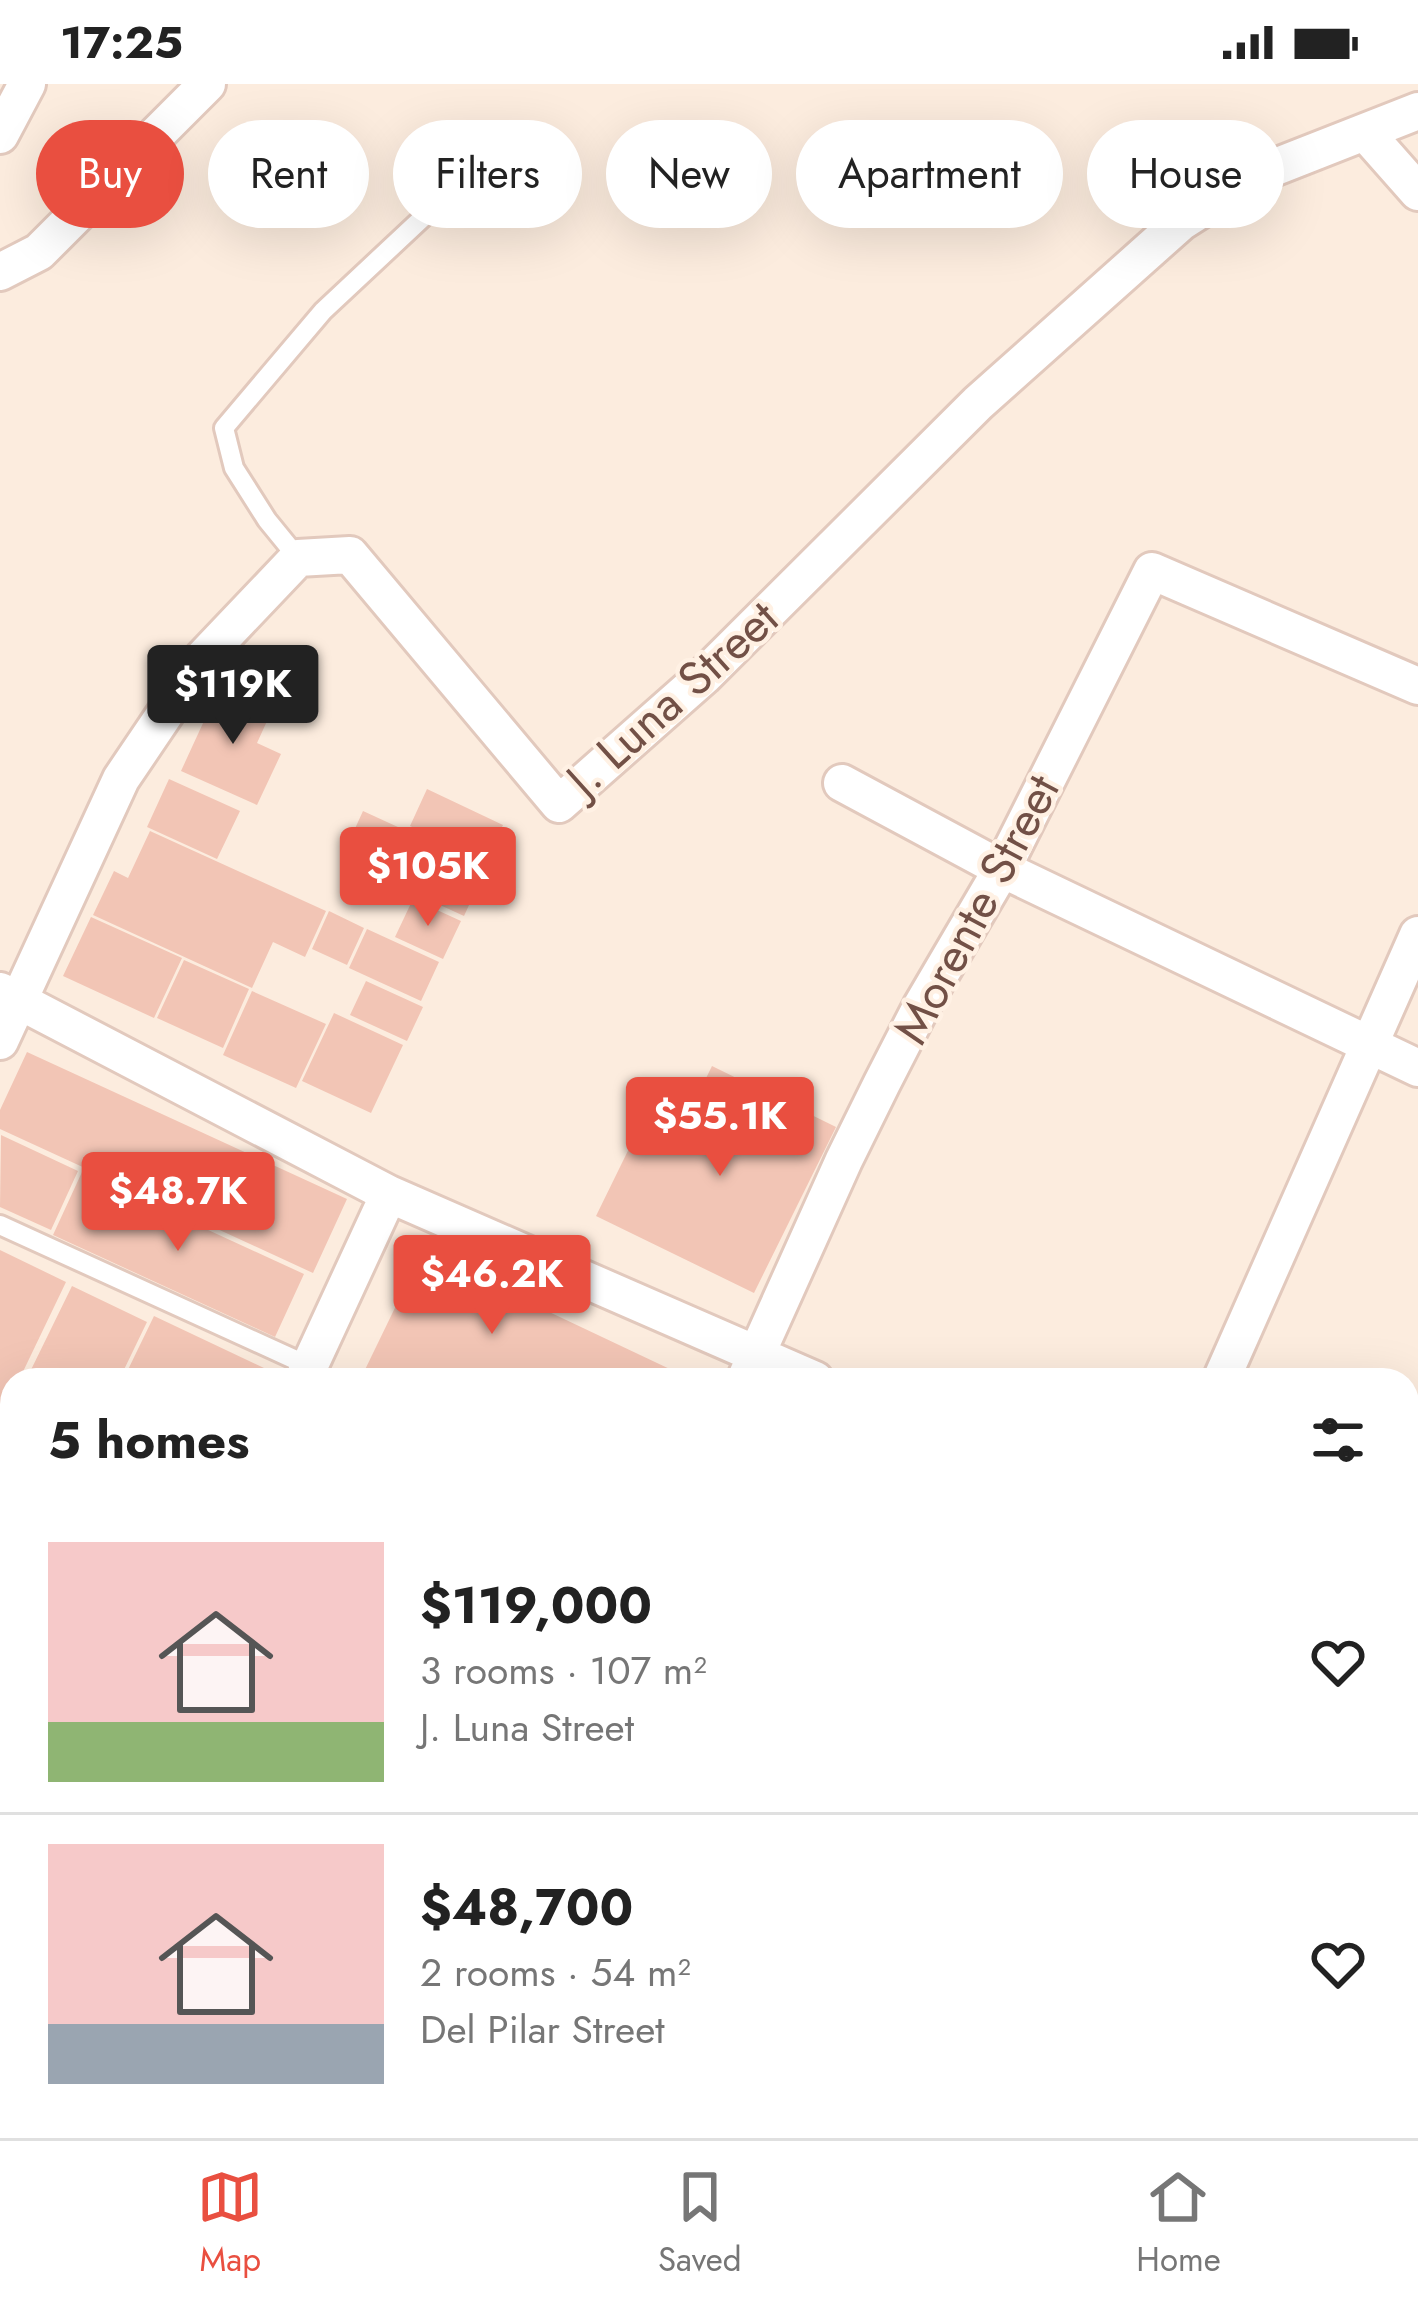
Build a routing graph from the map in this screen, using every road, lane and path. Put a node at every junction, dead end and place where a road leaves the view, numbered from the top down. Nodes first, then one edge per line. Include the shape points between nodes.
1 (27, 84) edge
2 (207, 84) edge
3 (1418, 111) edge
4 (1365, 132) junction
5 (0, 136) edge
6 (1418, 192) edge
7 (412, 228) edge
8 (0, 272) edge
9 (298, 558) junction
10 (1418, 686) edge
11 (842, 783) dead end
12 (1002, 869) junction
13 (1418, 935) edge
14 (10, 996) edge
15 (0, 1041) edge
16 (1368, 1044) junction
17 (1418, 1068) edge
18 (389, 1194) junction
19 (0, 1225) edge
20 (751, 1367) edge
21 (296, 1368) edge
22 (308, 1368) edge
23 (1226, 1368) edge

1 - 5 street
2 - 8 street via 39,252
3 - 4 street, J. Luna Street
4 - 6 street
4 - 9 street, J. Luna Street via 1255,175 1181,222 978,403 704,676 559,804 350,555
7 - 9 lane via 323,311 224,428 235,467
9 - 14 street via 202,659 121,779
10 - 12 street, Morente Street via 1152,571
11 - 12 street
12 - 16 street
12 - 20 street, Morente Street via 844,1160
13 - 16 street
14 - 15 street
14 - 18 street
16 - 17 street
16 - 23 street
18 - 20 street
18 - 22 street
19 - 21 lane

